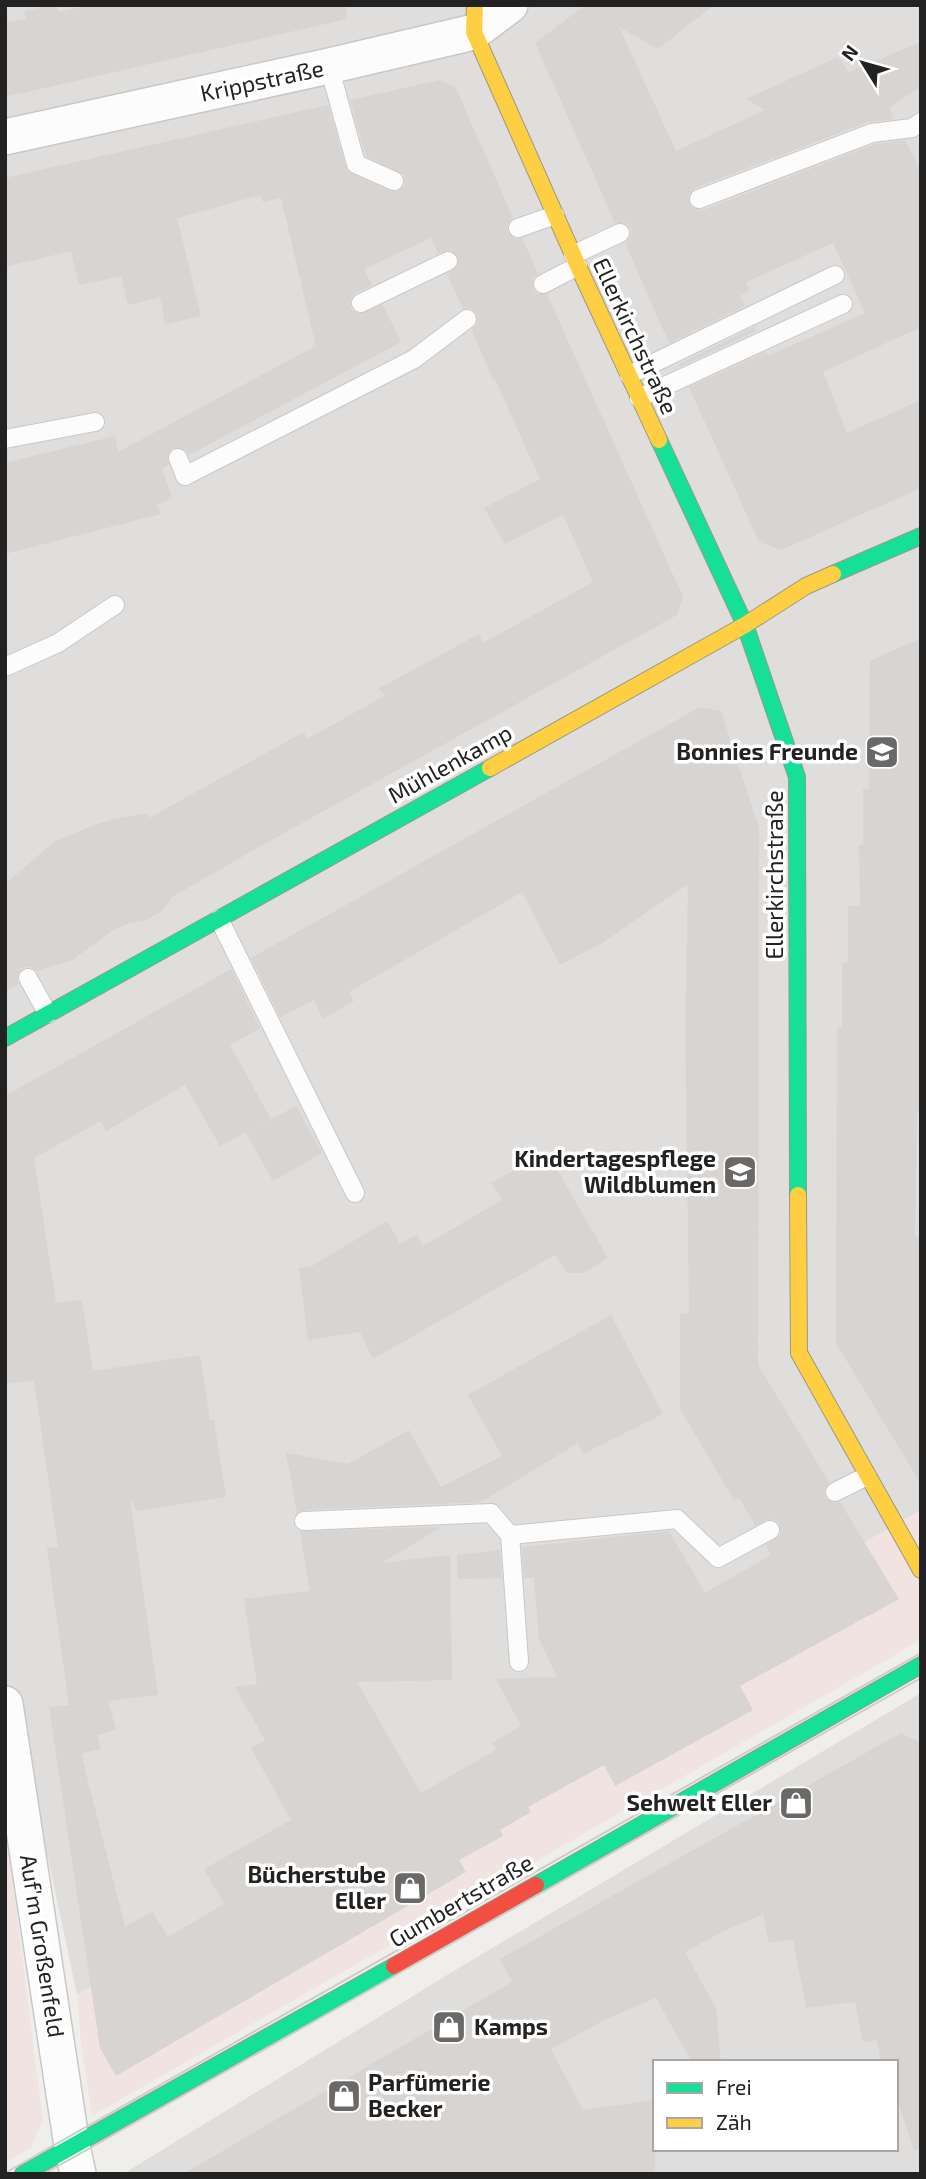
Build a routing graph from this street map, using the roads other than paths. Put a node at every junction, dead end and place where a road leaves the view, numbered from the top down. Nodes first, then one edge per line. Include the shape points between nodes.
1 (510, 5) edge
2 (475, 18) edge
3 (329, 66) junction
4 (921, 122) edge
5 (5, 138) edge
6 (394, 181) dead end
7 (699, 199) dead end
8 (555, 215) junction
9 (518, 228) dead end
10 (620, 233) dead end
11 (448, 261) dead end
12 (576, 261) junction
13 (835, 275) dead end
14 (542, 284) dead end
15 (361, 303) dead end
16 (843, 304) dead end
17 (467, 319) dead end
18 (629, 375) junction
19 (639, 398) junction
20 (95, 422) dead end
21 (5, 439) edge
22 (178, 458) dead end
23 (921, 536) edge
24 (115, 605) dead end
25 (745, 625) junction
26 (5, 667) edge
27 (219, 919) junction
28 (28, 978) dead end
29 (48, 1014) junction
30 (5, 1038) edge
31 (355, 1193) dead end
32 (867, 1476) junction
33 (835, 1492) dead end
34 (304, 1521) dead end
35 (770, 1530) dead end
36 (510, 1535) junction
37 (921, 1570) edge
38 (519, 1662) dead end
39 (921, 1665) edge
40 (5, 1704) edge
41 (75, 2160) edge
42 (23, 2174) edge

1 - 2 street, Krippstraße
2 - 3 street, Krippstraße
2 - 8 street, Ellerkirchstraße
3 - 5 street, Krippstraße
3 - 6 lane via 356,164
4 - 7 lane via 912,128 872,133
8 - 9 lane
8 - 12 street, Ellerkirchstraße
10 - 12 lane
11 - 15 lane
12 - 14 lane
12 - 18 street, Ellerkirchstraße
13 - 18 lane
16 - 19 lane
17 - 22 lane via 414,359 185,476
18 - 19 street, Ellerkirchstraße
19 - 25 street, Ellerkirchstraße
20 - 21 lane
23 - 25 street, Mühlenkamp via 806,586
24 - 26 lane via 58,643
25 - 27 street, Mühlenkamp
25 - 32 street, Ellerkirchstraße via 797,778 799,1353
27 - 29 street, Mühlenkamp
27 - 31 lane
28 - 29 lane
29 - 30 street, Mühlenkamp
32 - 33 lane
32 - 37 street, Ellerkirchstraße
34 - 36 lane via 491,1513
35 - 36 lane via 718,1558 677,1519
36 - 38 lane
39 - 41 street, Gumbertstraße via 404,1960
40 - 41 street, Auf'm Großenfeld
41 - 42 street, Gumbertstraße

